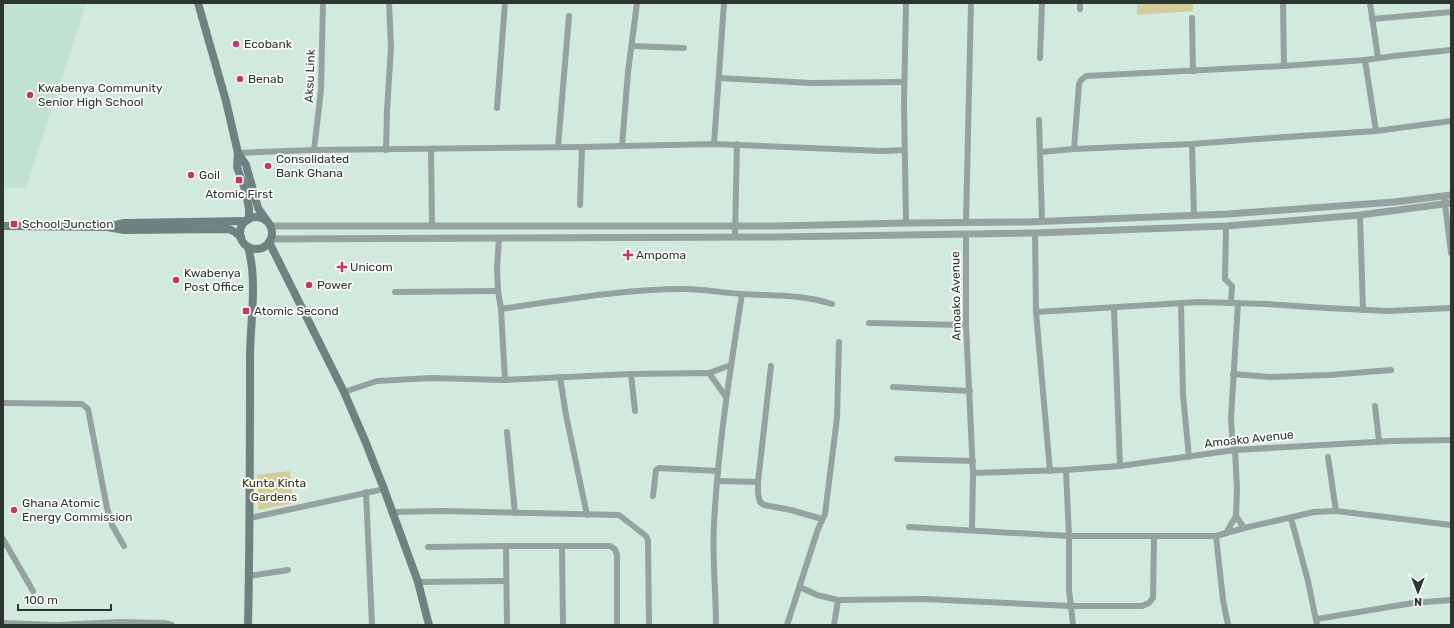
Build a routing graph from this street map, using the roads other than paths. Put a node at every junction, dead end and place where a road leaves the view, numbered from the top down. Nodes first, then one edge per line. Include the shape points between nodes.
1 (198, 3) edge
2 (323, 3) edge
3 (389, 3) edge
4 (505, 3) edge
5 (637, 3) edge
6 (724, 3) edge
7 (906, 3) edge
8 (971, 3) edge
9 (1042, 3) edge
10 (1283, 3) edge
11 (1370, 3) edge
12 (1451, 12) edge
13 (569, 16) dead end
14 (1192, 18) dead end
15 (1372, 20) junction
16 (632, 46) junction
17 (684, 48) dead end
18 (1451, 50) edge
19 (1040, 58) dead end
20 (1378, 58) junction
21 (1365, 60) junction
22 (1284, 66) junction
23 (1193, 71) junction
24 (719, 78) junction
25 (904, 82) junction
26 (497, 108) dead end
27 (1039, 120) dead end
28 (1451, 121) edge
29 (1376, 131) junction
30 (714, 144) junction
31 (737, 144) junction
32 (1192, 144) junction
33 (622, 146) junction
34 (558, 147) junction
35 (582, 147) junction
36 (431, 149) junction
37 (1074, 149) junction
38 (314, 150) junction
39 (386, 150) junction
40 (904, 150) junction
41 (1040, 152) junction
42 (238, 153) junction
43 (1448, 195) edge
44 (1448, 204) edge
45 (580, 205) dead end
46 (1360, 215) junction
47 (1194, 216) junction
48 (247, 220) junction
49 (1042, 221) junction
50 (966, 222) junction
51 (268, 223) junction
52 (906, 223) junction
53 (3, 226) edge
54 (432, 226) junction
55 (735, 226) junction
56 (1226, 226) junction
57 (107, 227) junction
58 (1035, 233) junction
59 (966, 234) junction
60 (241, 237) junction
61 (735, 237) junction
62 (499, 238) junction
63 (270, 241) junction
64 (248, 247) junction
65 (1451, 253) edge
66 (498, 291) junction
67 (395, 292) dead end
68 (742, 294) junction
69 (1234, 303) junction
70 (832, 304) dead end
71 (1181, 304) junction
72 (1114, 308) junction
73 (1451, 308) edge
74 (501, 309) junction
75 (1363, 310) junction
76 (1036, 312) junction
77 (869, 323) dead end
78 (966, 325) junction
79 (839, 342) dead end
80 (731, 365) junction
81 (771, 366) dead end
82 (1391, 370) dead end
83 (709, 373) junction
84 (632, 374) junction
85 (1233, 374) junction
86 (560, 377) junction
87 (505, 380) junction
88 (893, 387) dead end
89 (970, 391) junction
90 (344, 392) junction
91 (726, 397) junction
92 (3, 404) edge
93 (1375, 406) dead end
94 (635, 411) dead end
95 (506, 432) dead end
96 (1451, 440) edge
97 (1379, 442) junction
98 (1235, 450) junction
99 (1189, 457) junction
100 (1328, 457) dead end
101 (897, 459) dead end
102 (973, 461) junction
103 (1120, 466) junction
104 (1066, 470) junction
105 (718, 471) junction
106 (1050, 471) junction
107 (973, 473) junction
108 (718, 481) junction
109 (758, 482) junction
110 (384, 488) junction
111 (366, 492) junction
112 (653, 496) dead end
113 (1336, 511) junction
114 (392, 512) junction
115 (515, 513) junction
116 (587, 515) junction
117 (1236, 516) junction
118 (250, 518) junction
119 (1291, 518) junction
120 (822, 519) junction
121 (1451, 525) edge
122 (909, 527) dead end
123 (1244, 528) junction
124 (972, 529) junction
125 (1226, 533) junction
126 (1069, 536) junction
127 (1216, 536) junction
128 (1154, 537) junction
129 (3, 539) edge
130 (124, 546) dead end
131 (506, 546) junction
132 (428, 547) dead end
133 (562, 547) junction
134 (288, 570) dead end
135 (249, 576) junction
136 (506, 581) junction
137 (418, 582) junction
138 (800, 587) junction
139 (33, 591) dead end
140 (838, 600) junction
141 (1451, 600) edge
142 (1071, 606) junction
143 (1317, 622) edge
144 (3, 623) edge
145 (57, 625) edge
146 (172, 625) edge
147 (248, 625) edge
148 (372, 625) edge
149 (429, 625) edge
150 (507, 625) edge
151 (563, 625) edge
152 (617, 625) edge
153 (649, 625) edge
154 (716, 625) edge
155 (787, 625) edge
156 (834, 625) edge
157 (1073, 625) edge
158 (1228, 625) edge

1 - 42 main road
2 - 38 street, Aksu Link via 321,90
3 - 39 street via 391,47
4 - 26 street
5 - 16 street
6 - 24 street
7 - 25 street
8 - 50 street
9 - 19 street
10 - 22 street
11 - 15 street
12 - 15 street
13 - 34 street
14 - 23 street
15 - 20 street
16 - 17 street
16 - 33 street
18 - 20 street
20 - 21 street
21 - 22 street
21 - 29 street
22 - 23 street
23 - 37 street via 1086,76 1079,84
24 - 25 street via 810,83
24 - 30 street
25 - 40 street
27 - 41 street
28 - 29 street
29 - 32 street
30 - 31 street
30 - 33 street
31 - 40 street
31 - 55 street
32 - 37 street
32 - 47 street
33 - 35 street
34 - 35 street
34 - 36 street
35 - 45 street
36 - 39 street
36 - 54 street
37 - 41 street
38 - 39 street
38 - 42 street
40 - 52 street
41 - 49 street
42 - 48 main road via 237,167 249,209
42 - 51 main road via 246,165 258,208
43 - 44 street
43 - 47 street via 1394,202
44 - 46 street
44 - 65 street
46 - 56 street
46 - 75 street
47 - 49 street
48 - 51 main road via 257,217
48 - 57 main road via 124,223
48 - 60 main road via 241,228
49 - 50 street
50 - 52 street
51 - 54 street
51 - 63 main road via 272,232
52 - 55 street
53 - 57 main road
54 - 55 street
55 - 61 street
56 - 58 street
56 - 69 street via 1225,279 1232,286
57 - 60 main road via 124,230 229,229
58 - 59 street
58 - 76 street
59 - 61 street
59 - 78 street, Amoako Avenue
60 - 64 main road
61 - 62 street
62 - 63 street
62 - 66 street
63 - 64 main road via 260,248
63 - 90 main road
64 - 118 main road via 252,265
66 - 67 street
66 - 74 street
68 - 70 street via 794,296
68 - 74 street via 686,289 636,291
68 - 80 street
69 - 71 street
69 - 75 street
69 - 85 street
71 - 72 street
71 - 99 street via 1183,395
72 - 76 street
72 - 103 street
73 - 75 street
74 - 87 street
76 - 106 street
77 - 78 street
78 - 89 street, Amoako Avenue
79 - 120 street via 837,418 825,514
80 - 83 street
80 - 91 street
81 - 109 street
82 - 85 street via 1322,376 1270,377
83 - 84 street
83 - 91 street
84 - 86 street
84 - 94 street
85 - 98 street via 1231,418
86 - 87 street
86 - 116 street
87 - 90 street via 432,378 377,381
88 - 89 street
89 - 102 street, Amoako Avenue
90 - 110 main road
91 - 105 street
92 - 130 street via 86,406 107,508 112,525
93 - 97 street
95 - 115 street
96 - 97 street, Amoako Avenue
97 - 98 street, Amoako Avenue
98 - 99 street, Amoako Avenue
98 - 117 street
99 - 103 street, Amoako Avenue
100 - 113 street
101 - 102 street
102 - 107 street, Amoako Avenue
103 - 104 street, Amoako Avenue
104 - 106 street, Amoako Avenue
104 - 126 street
105 - 108 street
105 - 112 street via 659,468 656,470
106 - 107 street, Amoako Avenue
107 - 124 street
108 - 109 street
108 - 154 street via 713,571
109 - 120 street via 760,502 764,506 791,510
110 - 111 street
110 - 114 main road
111 - 118 street
111 - 148 street
113 - 119 street via 1314,512
113 - 121 street
114 - 115 street
114 - 137 main road
115 - 116 street
116 - 153 street via 619,515 646,536
117 - 123 street
117 - 125 street
118 - 135 main road
119 - 123 street
119 - 143 street
120 - 138 street
122 - 124 street
123 - 125 street
124 - 126 street
125 - 127 street
126 - 128 street
126 - 142 street
127 - 128 street
127 - 158 street
128 - 142 street via 1153,598 1149,603 1142,606
129 - 139 street
131 - 132 street
131 - 133 street
131 - 136 street
133 - 151 street
133 - 152 street via 610,546 615,549
134 - 135 street
135 - 147 main road
136 - 137 street
136 - 150 street
137 - 149 main road
138 - 140 street via 817,595
138 - 155 street
140 - 142 street via 924,598
140 - 156 street
141 - 143 street via 1413,603
142 - 157 street
144 - 145 street
145 - 146 street via 119,622

